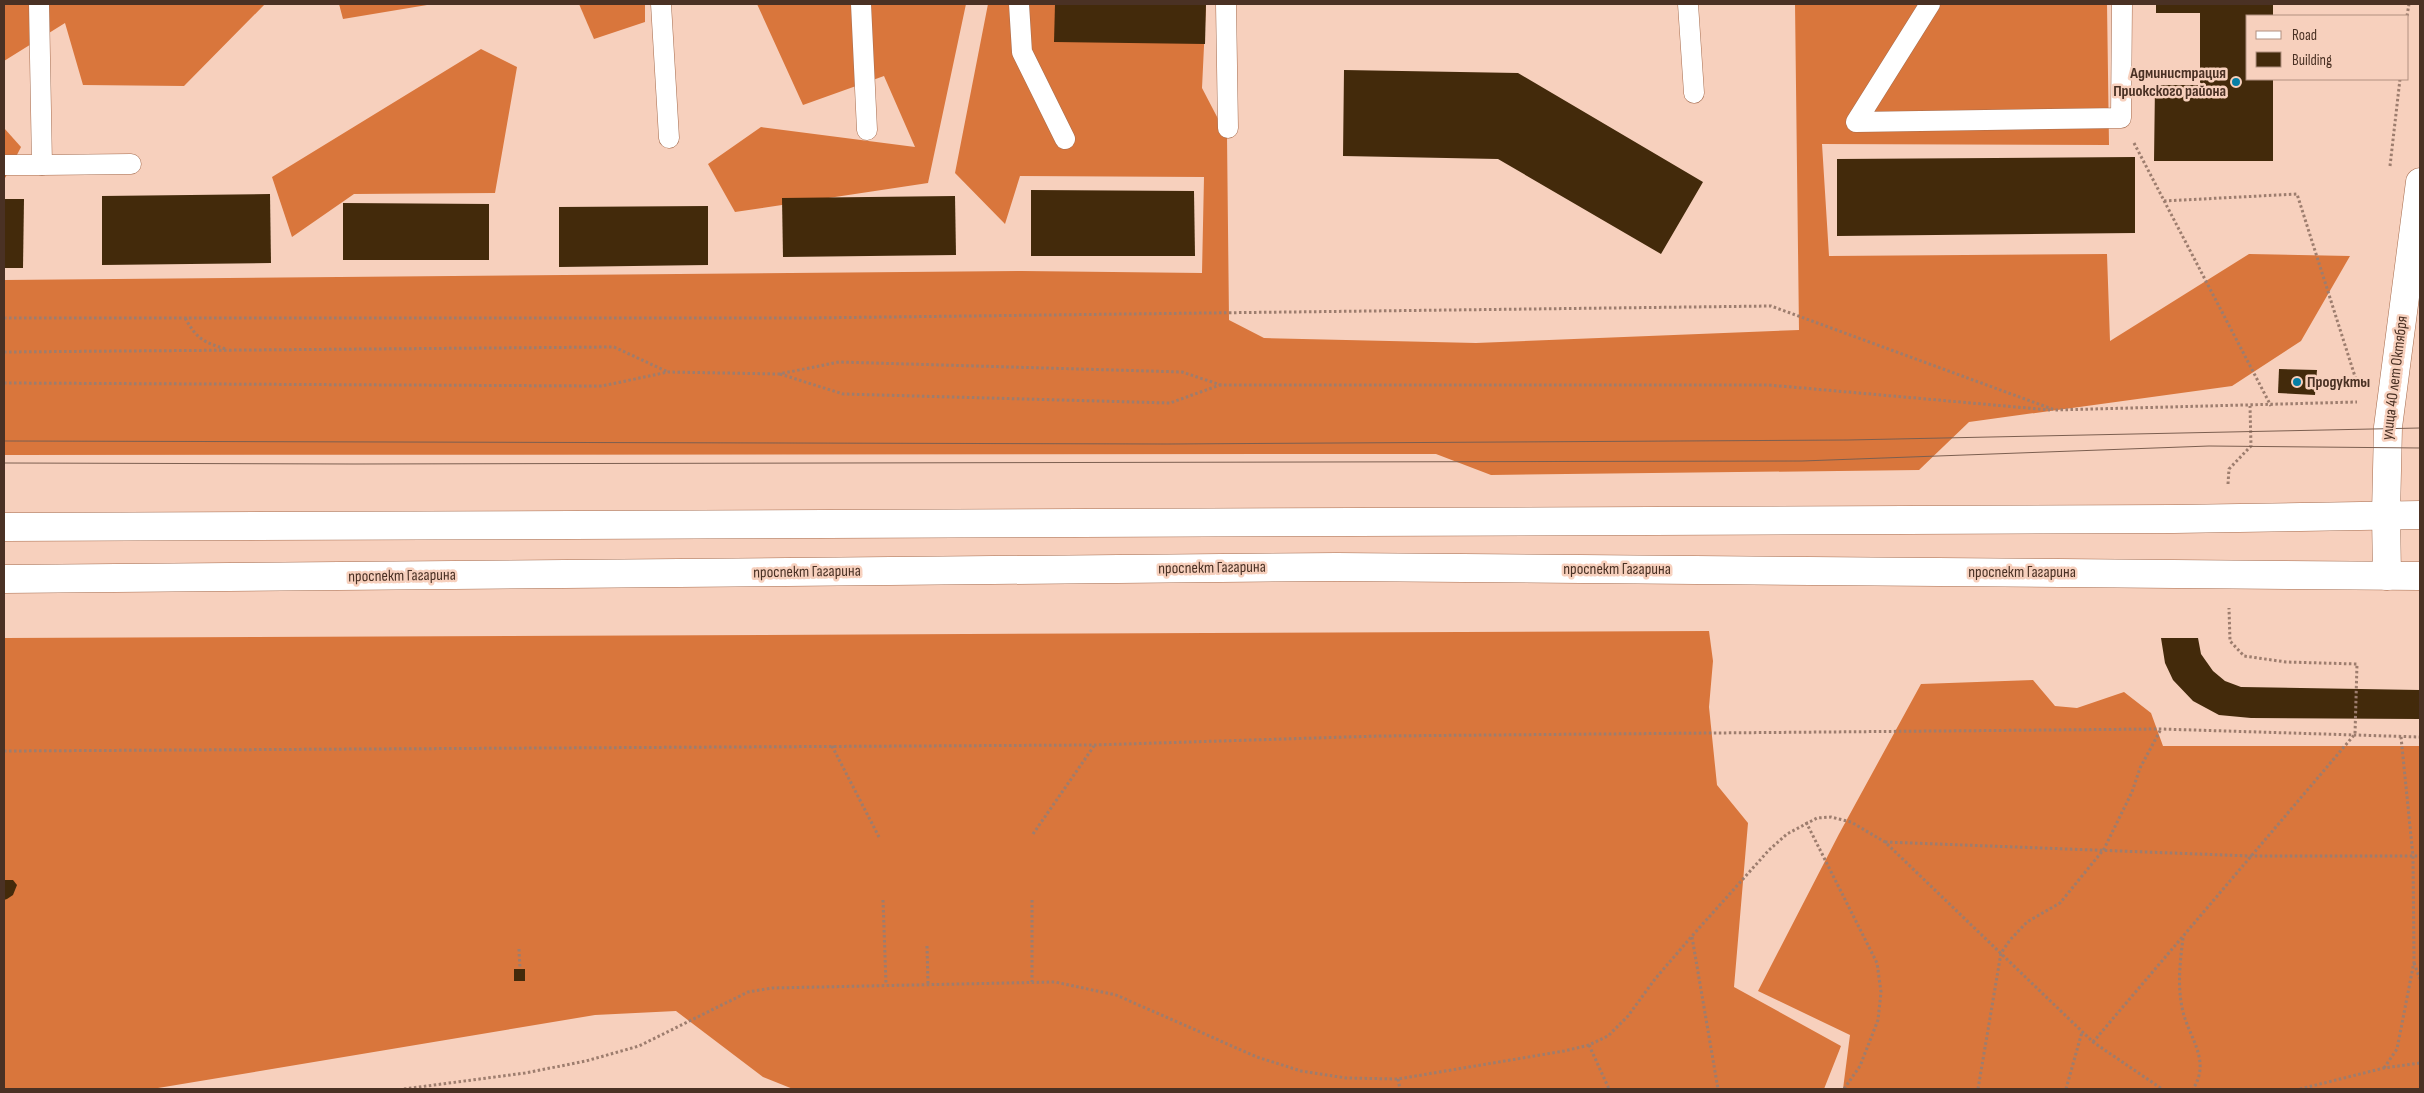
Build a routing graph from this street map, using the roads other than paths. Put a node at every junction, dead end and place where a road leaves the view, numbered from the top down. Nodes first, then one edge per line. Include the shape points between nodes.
1 (39, 4) edge
2 (661, 4) edge
3 (861, 4) edge
4 (1020, 4) edge
5 (1226, 4) edge
6 (1688, 4) edge
7 (1930, 4) edge
8 (2122, 4) edge
9 (1694, 93) dead end
10 (1228, 128) dead end
11 (867, 130) dead end
12 (669, 138) dead end
13 (1065, 139) dead end
14 (131, 164) dead end
15 (4, 165) edge
16 (42, 165) junction
17 (2420, 182) edge
18 (2386, 514) junction
19 (2420, 515) edge
20 (4, 527) edge
21 (2387, 576) junction
22 (2420, 576) edge
23 (4, 580) edge

1 - 16 lane
2 - 12 lane
3 - 11 lane
4 - 13 lane via 1022,52
5 - 10 lane
6 - 9 lane
7 - 8 lane via 1856,122 2120,118
14 - 16 lane
15 - 16 lane
17 - 18 main road, улица 40 лет Октября via 2386,447
18 - 19 main road
18 - 20 main road via 2154,519
18 - 21 main road, улица 40 лет Октября
21 - 22 main road, проспект Гагарина
21 - 23 main road, проспект Гагарина via 1337,567

